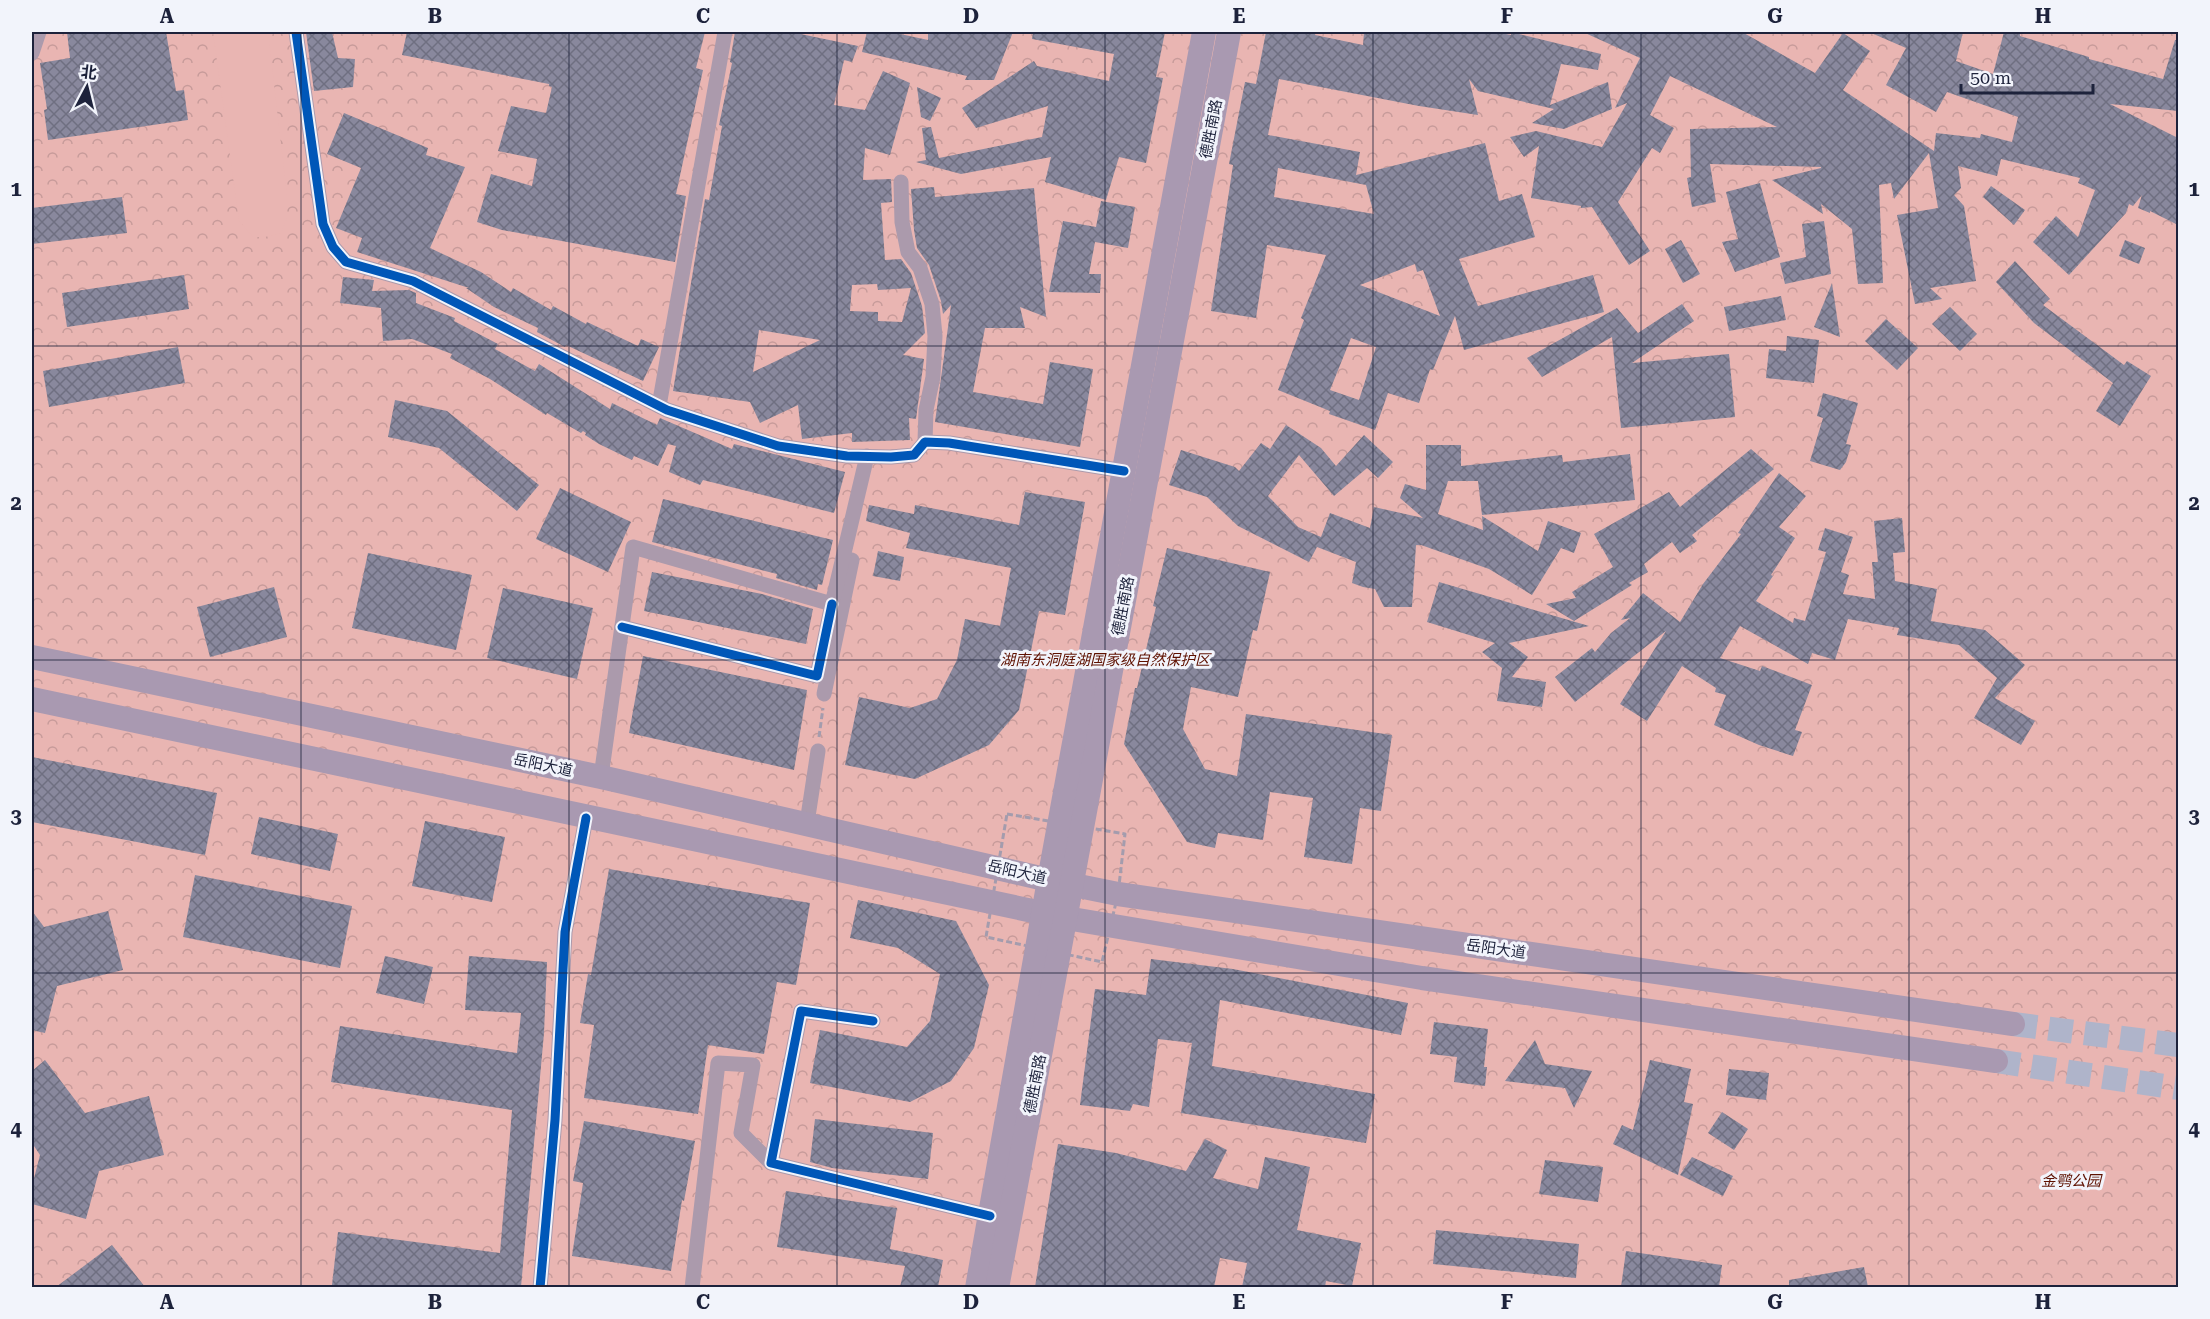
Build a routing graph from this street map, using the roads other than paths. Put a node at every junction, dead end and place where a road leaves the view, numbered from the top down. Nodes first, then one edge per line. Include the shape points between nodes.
1 (39, 32) edge
2 (296, 32) edge
3 (725, 32) edge
4 (1204, 32) edge
5 (1229, 32) edge
6 (32, 53) edge
7 (901, 182) dead end
8 (659, 406) junction
9 (925, 442) junction
10 (867, 456) junction
11 (1124, 471) junction
12 (832, 604) junction
13 (622, 627) junction
14 (32, 657) edge
15 (824, 694) road end
16 (32, 699) edge
17 (818, 751) road end
18 (601, 777) junction
19 (586, 818) junction
20 (807, 824) junction
21 (1060, 882) junction
22 (1054, 916) junction
23 (873, 1021) dead end
24 (2013, 1024) tunnel mouth
25 (1996, 1061) tunnel mouth
26 (771, 1163) junction
27 (990, 1216) junction
28 (540, 1287) edge
29 (692, 1287) edge
30 (977, 1287) edge
31 (997, 1287) edge

1 - 6 street
2 - 8 street via 323,224 333,247 346,261 413,281
3 - 8 street
4 - 11 main road, 德胜南路
5 - 21 main road, 德胜南路
7 - 9 street via 908,252 920,268 932,304 935,336
8 - 10 street via 778,447
9 - 10 street via 914,455
9 - 11 street via 949,442
10 - 12 street
10 - 15 street via 863,500
11 - 21 main road, 德胜南路
12 - 13 street via 817,676
12 - 13 street via 633,547
13 - 18 street
14 - 18 main road, 岳阳大道
16 - 19 main road
17 - 20 street
18 - 20 main road, 岳阳大道
19 - 22 main road
19 - 28 street via 565,933 555,1120
20 - 21 main road, 岳阳大道
21 - 22 main road, 德胜南路
21 - 24 main road, 岳阳大道
22 - 25 main road via 1422,978
22 - 27 main road, 德胜南路
22 - 31 main road, 德胜南路
23 - 26 street via 801,1011
26 - 27 street
26 - 29 street via 741,1133 753,1065 718,1063
27 - 30 main road, 德胜南路

